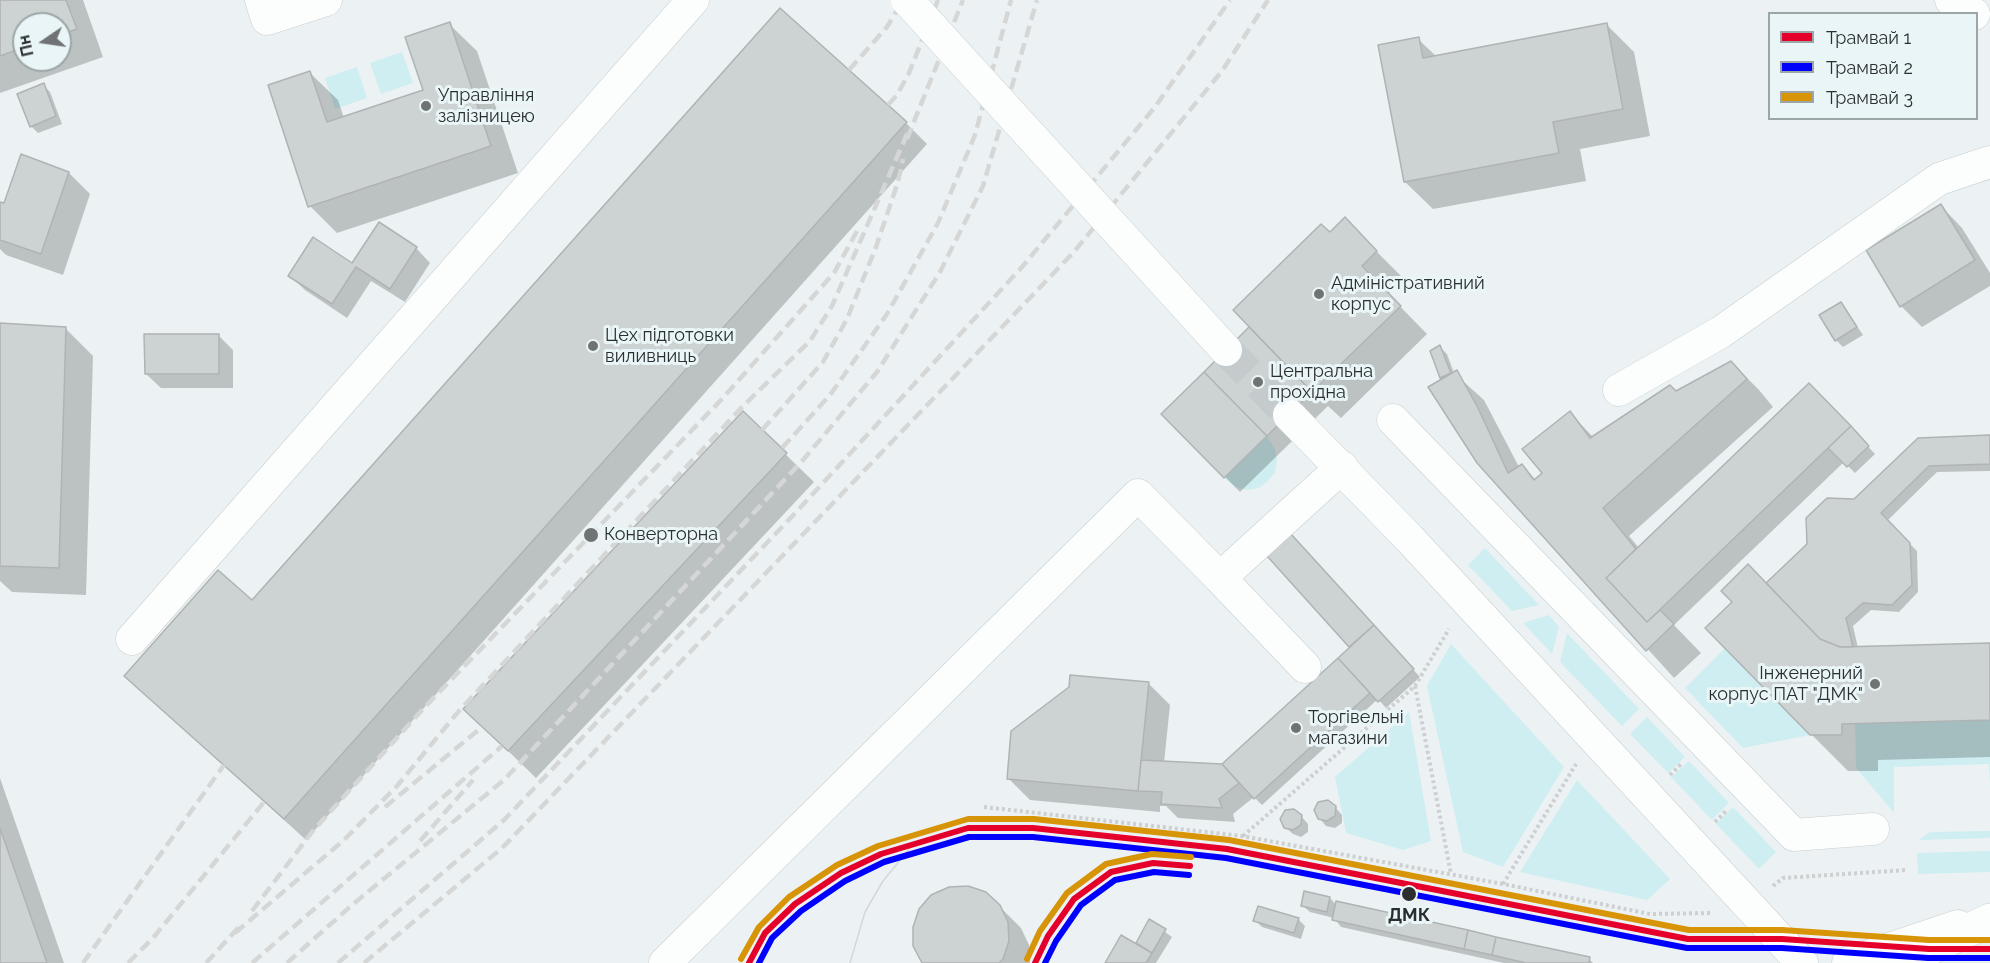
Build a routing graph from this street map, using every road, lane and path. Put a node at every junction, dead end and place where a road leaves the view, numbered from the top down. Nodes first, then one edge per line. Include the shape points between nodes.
1 (261, 0) edge
2 (326, 0) edge
3 (693, 0) edge
4 (907, 0) edge
5 (1951, 0) edge
6 (1972, 12) edge
7 (1990, 162) edge
8 (1226, 350) tunnel mouth
9 (1619, 390) dead end
10 (1289, 415) tunnel mouth
11 (1393, 420) dead end
12 (1342, 467) junction
13 (1220, 578) junction
14 (1441, 620) dead end
15 (1449, 628) junction
16 (1457, 637) dead end
17 (132, 639) dead end
18 (1305, 667) dead end
19 (1415, 686) junction
20 (1569, 755) dead end
21 (1576, 763) junction
22 (1584, 771) dead end
23 (984, 807) dead end
24 (1873, 828) dead end
25 (1242, 836) junction
26 (1906, 870) dead end
27 (1451, 874) junction
28 (1503, 884) junction
29 (1749, 903) junction
30 (1990, 915) edge
31 (1990, 921) edge
32 (664, 963) edge
33 (1802, 963) edge
34 (1848, 963) edge
35 (1915, 963) edge

1 - 2 street via 267,19
3 - 17 street
4 - 8 street, bridge
5 - 6 street
7 - 9 street via 1939,179 1721,332
10 - 12 street
11 - 24 street via 1794,835
12 - 13 street
12 - 29 street
13 - 18 street
13 - 32 street via 1138,495
14 - 15 path
15 - 16 path
15 - 19 path
19 - 25 path
19 - 27 path
20 - 21 path
21 - 22 path
21 - 28 path
23 - 25 path
25 - 27 path
26 - 29 path via 1783,878
27 - 28 path
28 - 29 path via 1650,914 1736,912
29 - 33 street
30 - 34 street
31 - 35 main road via 1929,949

